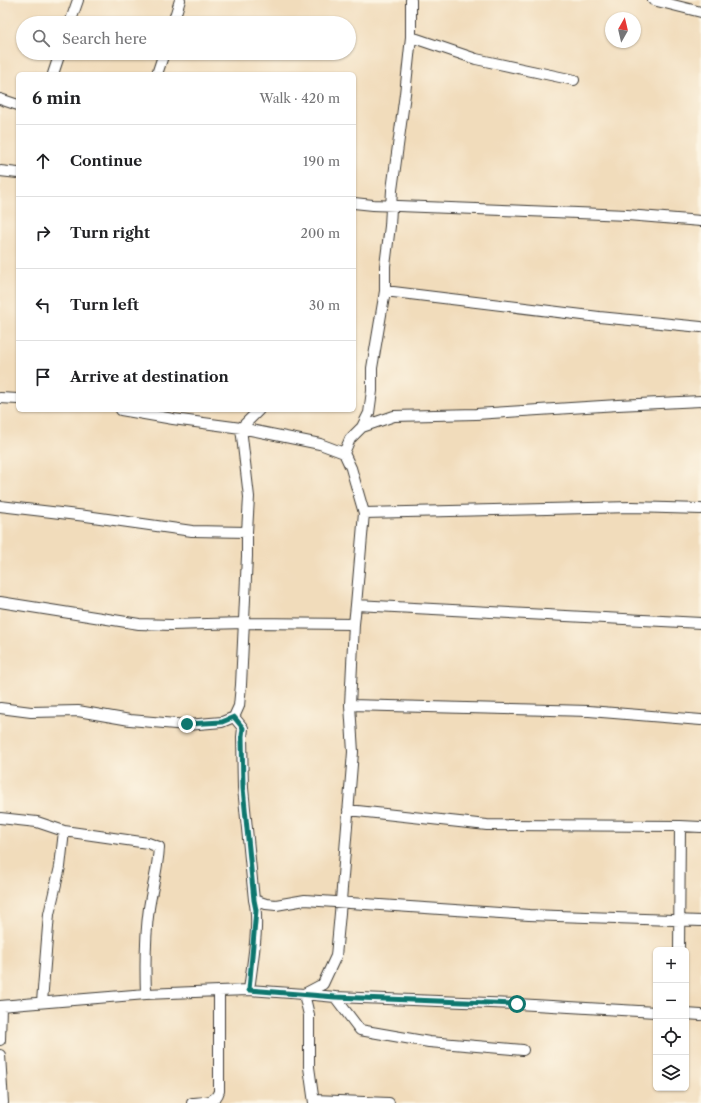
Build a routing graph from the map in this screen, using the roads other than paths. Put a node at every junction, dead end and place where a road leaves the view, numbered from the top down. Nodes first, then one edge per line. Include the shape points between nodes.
1 (78, 0) edge
2 (180, 0) edge
3 (411, 0) edge
4 (653, 0) edge
5 (701, 12) edge
6 (72, 16) edge
7 (175, 16) edge
8 (411, 37) junction
9 (57, 60) edge
10 (162, 60) edge
11 (53, 72) edge
12 (158, 72) edge
13 (574, 80) dead end
14 (0, 99) edge
15 (16, 104) edge
16 (0, 171) edge
17 (16, 173) edge
18 (356, 203) edge
19 (391, 205) junction
20 (701, 221) edge
21 (385, 292) junction
22 (701, 327) edge
23 (0, 398) edge
24 (16, 399) edge
25 (701, 401) edge
26 (133, 412) edge
27 (258, 412) edge
28 (362, 427) junction
29 (241, 428) junction
30 (344, 453) junction
31 (0, 506) edge
32 (701, 509) edge
33 (364, 513) junction
34 (247, 532) junction
35 (0, 602) edge
36 (356, 605) junction
37 (244, 623) junction
38 (701, 623) edge
39 (354, 624) junction
40 (350, 705) junction
41 (0, 708) edge
42 (234, 717) junction
43 (701, 720) edge
44 (348, 810) junction
45 (0, 818) edge
46 (680, 826) junction
47 (701, 827) edge
48 (64, 830) junction
49 (254, 900) junction
50 (341, 903) junction
51 (679, 920) junction
52 (701, 921) edge
53 (679, 947) edge
54 (219, 990) junction
55 (249, 990) junction
56 (146, 994) junction
57 (304, 994) junction
58 (335, 997) junction
59 (42, 1002) junction
60 (0, 1006) edge
61 (653, 1012) edge
62 (689, 1014) edge
63 (701, 1015) edge
64 (0, 1040) edge
65 (523, 1050) dead end
66 (0, 1055) edge
67 (314, 1101) edge
68 (3, 1103) edge
69 (192, 1103) edge
70 (389, 1103) edge

1 - 6 street
2 - 7 street
3 - 8 street
4 - 5 street
8 - 13 street via 476,59
8 - 19 street
9 - 11 street
10 - 12 street
14 - 15 street
16 - 17 street
18 - 19 street
19 - 20 street via 627,215
19 - 21 street
21 - 22 street
21 - 28 street via 372,368 369,413
23 - 24 street
25 - 28 street via 476,414 394,416
26 - 29 street
27 - 29 street
28 - 30 street via 350,439
29 - 30 street via 320,444
29 - 34 street via 249,497
30 - 33 street
31 - 34 street via 192,531
32 - 33 street via 632,507
33 - 36 street
34 - 37 street
35 - 37 street via 139,624
36 - 38 street
36 - 39 street
37 - 39 street
37 - 42 street via 239,706
39 - 40 street
40 - 43 street via 589,711
40 - 44 street via 353,752
41 - 42 street via 31,712 78,711 130,720 187,724 222,722
42 - 49 street via 243,728 243,788
44 - 46 street via 487,825
44 - 50 street
45 - 48 street via 37,822
46 - 47 street
46 - 51 street
48 - 56 street via 159,847 149,908 145,958
48 - 59 street via 60,867 48,914
49 - 50 street via 276,905 305,900
49 - 55 street via 256,922
50 - 51 street via 529,915
50 - 57 street via 336,956 323,984
51 - 52 street
51 - 53 street
54 - 55 street
54 - 56 street
54 - 69 street via 218,1097 214,1101
55 - 57 street
56 - 59 street
57 - 58 street
57 - 67 street via 309,1015 309,1067
58 - 61 street
58 - 65 street via 360,1030 429,1042
59 - 60 street
60 - 64 street
62 - 63 street
66 - 68 street
67 - 70 street

